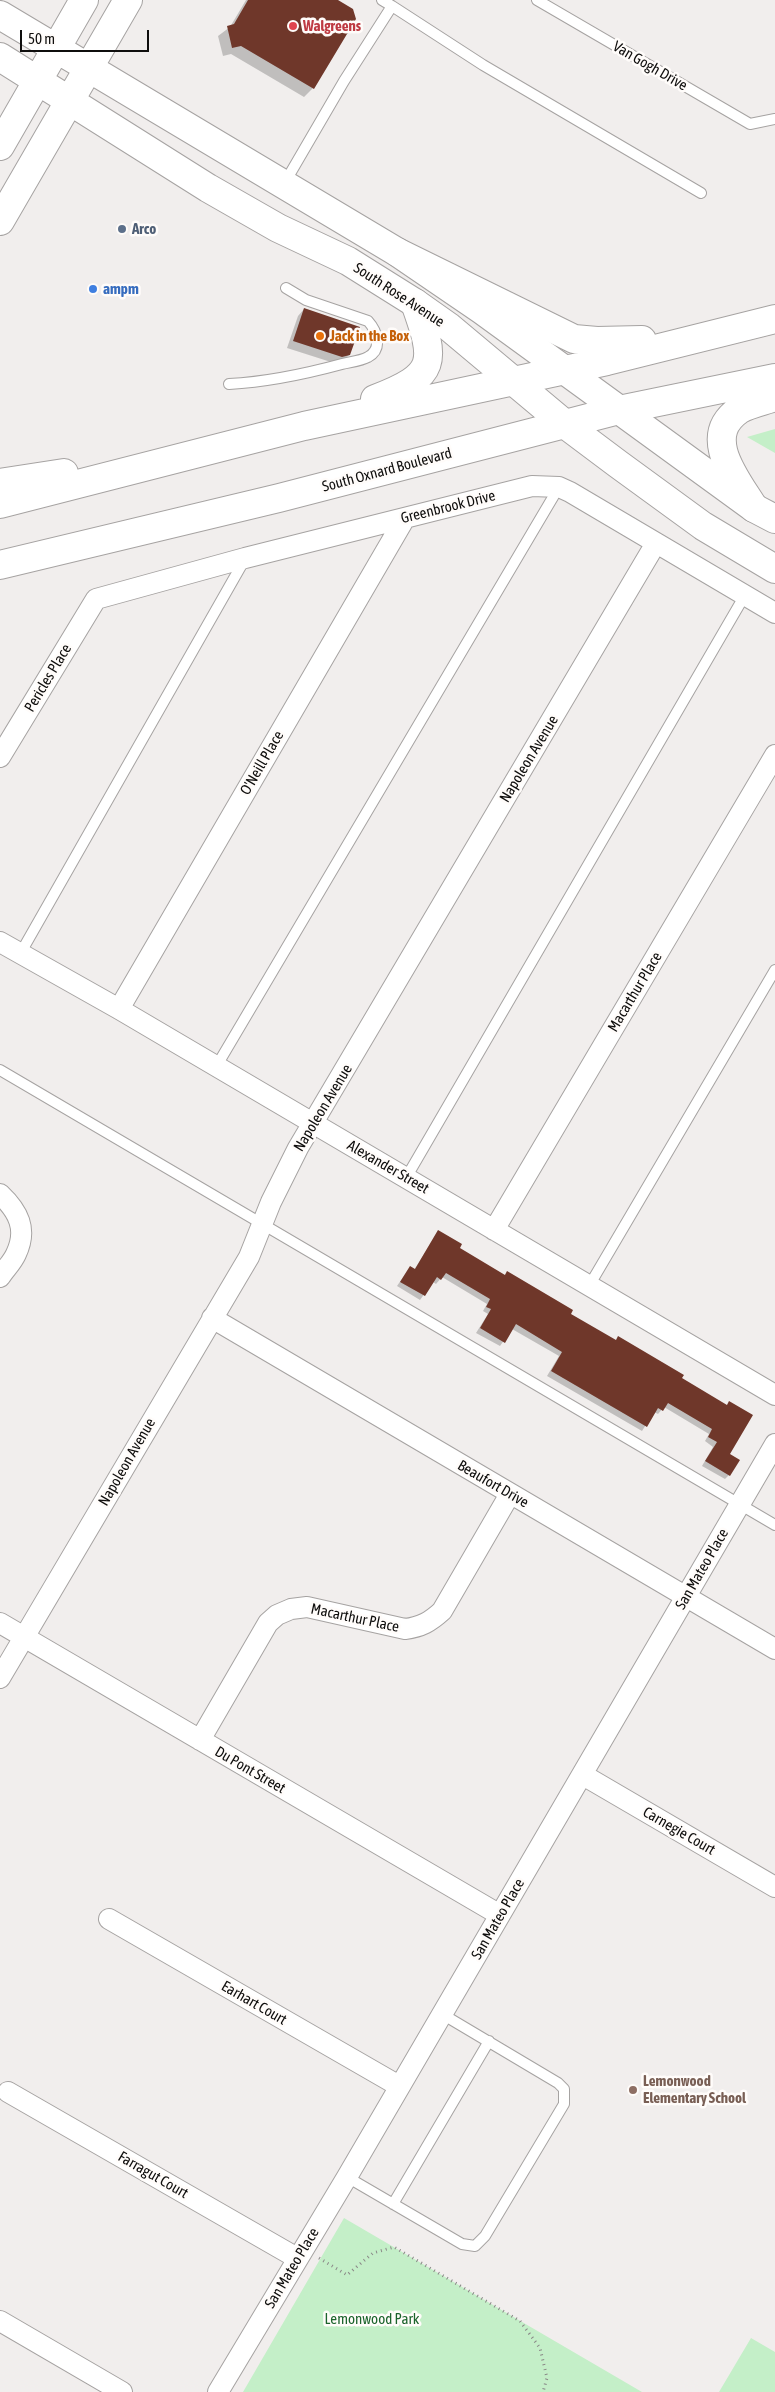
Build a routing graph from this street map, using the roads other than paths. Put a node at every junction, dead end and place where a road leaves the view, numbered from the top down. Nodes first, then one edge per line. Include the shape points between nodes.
1 (84, 0) edge
2 (128, 0) edge
3 (382, 0) edge
4 (537, 0) edge
5 (392, 6) junction
6 (0, 15) edge
7 (55, 48) junction
8 (0, 57) edge
9 (89, 68) junction
10 (38, 80) junction
11 (70, 101) junction
12 (770, 121) edge
13 (0, 146) edge
14 (284, 184) junction
15 (701, 193) dead end
16 (0, 221) edge
17 (398, 252) junction
18 (286, 288) dead end
19 (415, 303) junction
20 (775, 319) edge
21 (698, 338) junction
22 (563, 370) junction
23 (775, 378) edge
24 (514, 381) junction
25 (229, 384) dead end
26 (775, 397) edge
27 (619, 410) junction
28 (566, 425) junction
29 (304, 426) junction
30 (177, 459) junction
31 (0, 483) edge
32 (559, 488) junction
33 (0, 504) edge
34 (765, 513) edge
35 (405, 518) junction
36 (656, 543) junction
37 (245, 558) junction
38 (0, 565) edge
39 (775, 569) edge
40 (745, 595) junction
41 (96, 599) joint
42 (775, 613) edge
43 (775, 755) edge
44 (0, 757) edge
45 (0, 942) edge
46 (20, 954) junction
47 (775, 970) edge
48 (118, 1009) junction
49 (216, 1066) junction
50 (0, 1070) edge
51 (314, 1124) junction
52 (406, 1178) junction
53 (0, 1194) edge
54 (262, 1223) junction
55 (494, 1230) junction
56 (0, 1277) edge
57 (589, 1286) junction
58 (212, 1318) junction
59 (775, 1395) edge
60 (775, 1444) edge
61 (510, 1494) junction
62 (740, 1504) junction
63 (775, 1525) edge
64 (686, 1596) junction
65 (0, 1623) edge
66 (24, 1637) junction
67 (775, 1649) edge
68 (0, 1678) edge
69 (200, 1740) junction
70 (583, 1775) junction
71 (775, 1887) edge
72 (500, 1915) junction
73 (109, 1919) dead end
74 (442, 2014) junction
75 (488, 2041) junction
76 (399, 2086) junction
77 (8, 2092) dead end
78 (346, 2177) junction
79 (393, 2204) junction
80 (300, 2254) junction
81 (0, 2321) edge
82 (122, 2392) edge
83 (218, 2392) edge

1 - 7 main road
2 - 9 main road
3 - 5 lane
4 - 12 lane, Van Gogh Drive via 750,124
5 - 14 lane
5 - 15 lane via 483,65
6 - 7 main road
7 - 9 main road
7 - 10 main road
8 - 10 main road, South Rose Avenue
9 - 11 main road
9 - 14 main road
10 - 11 main road, South Rose Avenue
10 - 13 main road
11 - 16 main road
11 - 19 main road, South Rose Avenue via 208,188 278,228 348,261
14 - 17 main road
17 - 21 main road via 574,339
17 - 22 main road
18 - 25 lane via 306,300 368,321 378,337 376,348 368,358 255,382
19 - 24 main road, South Rose Avenue
19 - 29 main road via 428,340 429,353 421,374 396,391
20 - 21 main road
21 - 22 main road
22 - 24 main road
22 - 27 main road
23 - 27 main road, South Oxnard Boulevard
24 - 28 main road, South Rose Avenue
24 - 29 main road
26 - 34 main road via 739,410 725,424 721,436 728,467
27 - 28 main road, South Oxnard Boulevard
27 - 34 main road
28 - 38 main road, South Oxnard Boulevard
28 - 39 main road, South Rose Avenue via 702,526
29 - 30 main road
30 - 31 main road
30 - 33 main road
32 - 35 street, Greenbrook Drive via 532,486
32 - 36 street, Greenbrook Drive
32 - 49 lane
35 - 37 street, Greenbrook Drive
35 - 48 street, O'Neill Place
36 - 40 street, Greenbrook Drive
36 - 51 street, Napoleon Avenue
37 - 41 street, Greenbrook Drive
37 - 46 lane
40 - 42 street, Greenbrook Drive
40 - 52 lane
41 - 44 street, Pericles Place
43 - 55 street, Macarthur Place
45 - 46 street, Alexander Street
46 - 48 street, Alexander Street
47 - 57 lane
48 - 49 street, Alexander Street
49 - 51 street, Alexander Street
50 - 54 lane
51 - 52 street, Alexander Street
51 - 54 street, Napoleon Avenue via 298,1148
52 - 55 street, Alexander Street
53 - 56 street via 11,1204 21,1222 16,1255
54 - 58 street, Napoleon Avenue via 249,1257
54 - 62 lane
55 - 57 street, Alexander Street
57 - 59 street, Alexander Street
58 - 61 street, Beaufort Drive
58 - 66 street, Napoleon Avenue
60 - 62 street, San Mateo Place
61 - 64 street, Beaufort Drive
61 - 69 street, Macarthur Place via 442,1611 431,1622 405,1629 307,1607 277,1615 259,1636
62 - 63 lane
62 - 64 street, San Mateo Place
64 - 67 street, Beaufort Drive
64 - 70 street, San Mateo Place
65 - 66 street, Du Pont Street
66 - 68 street, Napoleon Avenue
66 - 69 street, Du Pont Street
69 - 72 street, Du Pont Street
70 - 71 street, Carnegie Court
70 - 72 street, San Mateo Place
72 - 74 street, San Mateo Place
73 - 76 street, Earhart Court
74 - 75 lane
74 - 76 street, San Mateo Place
75 - 79 lane
75 - 79 lane via 558,2083 564,2089 564,2104 485,2236 475,2246 462,2244
76 - 78 street, San Mateo Place
77 - 80 street, Farragut Court
78 - 79 lane
78 - 80 street, San Mateo Place
80 - 83 street, San Mateo Place
81 - 82 street

